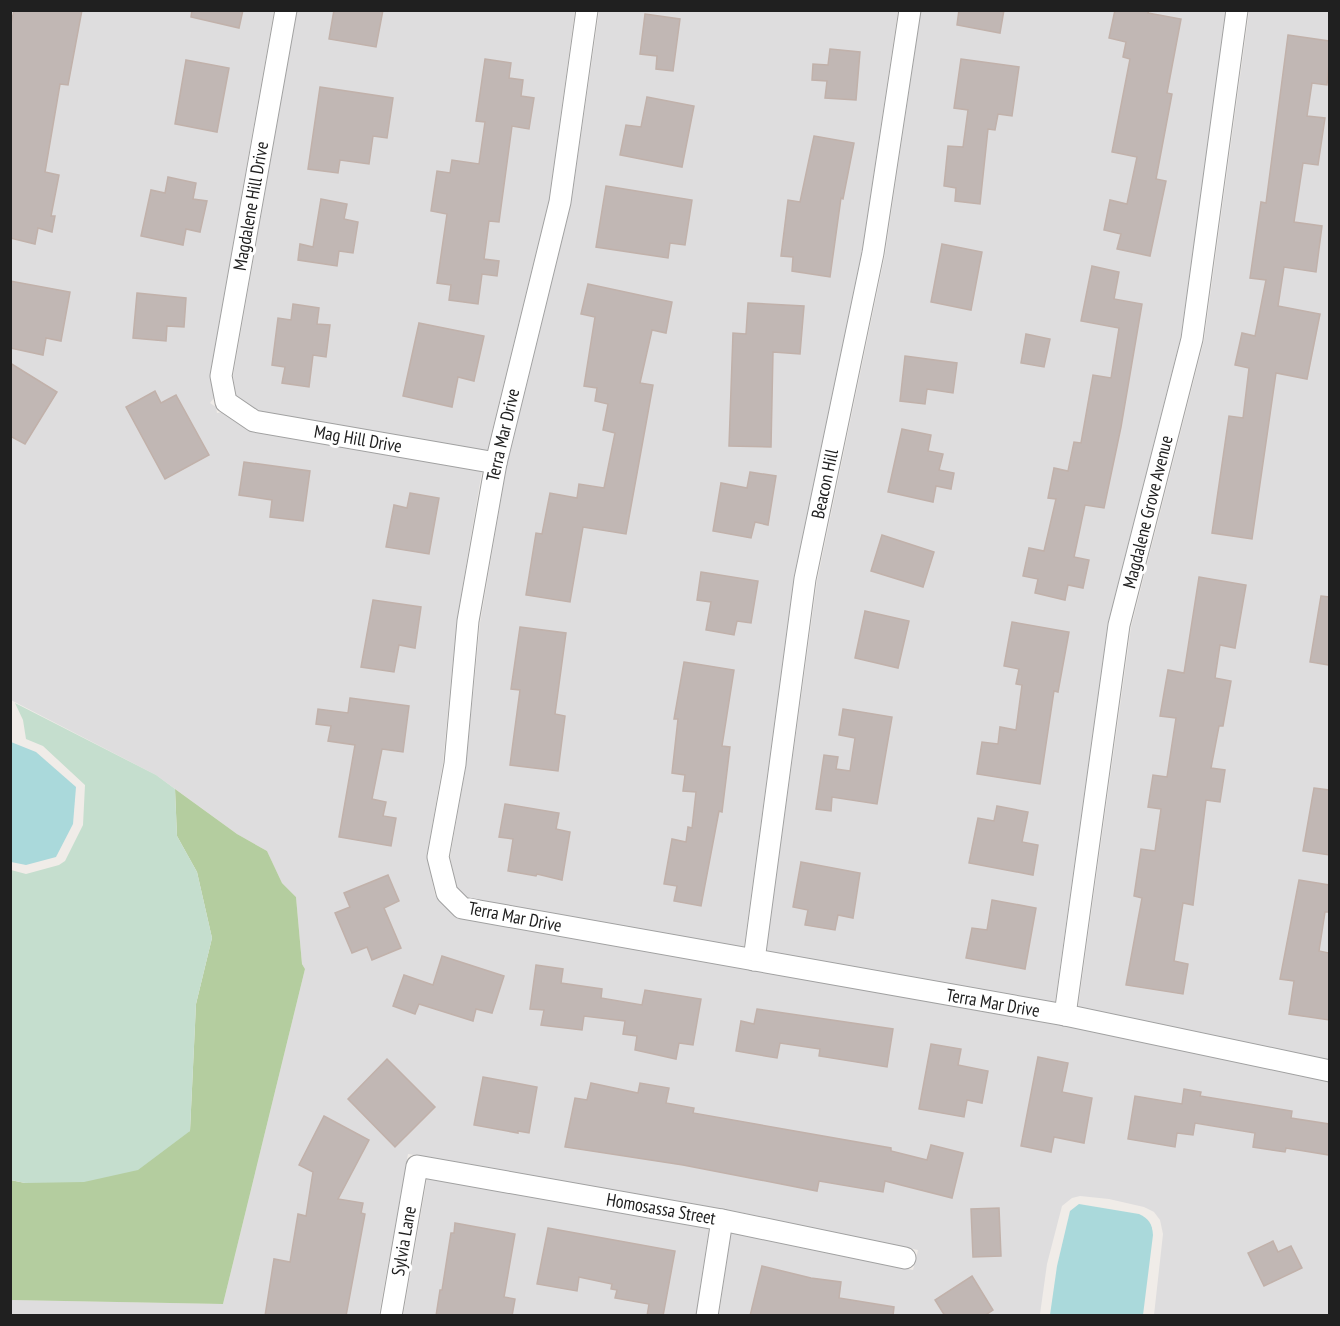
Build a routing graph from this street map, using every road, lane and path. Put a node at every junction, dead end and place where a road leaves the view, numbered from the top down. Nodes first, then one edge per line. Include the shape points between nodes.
1 (286, 10) edge
2 (587, 10) edge
3 (909, 10) edge
4 (1237, 10) edge
5 (226, 402) joint
6 (496, 463) junction
7 (754, 960) junction
8 (1065, 1015) junction
9 (1329, 1071) edge
10 (417, 1166) joint
11 (722, 1220) junction
12 (904, 1258) dead end
13 (391, 1316) edge
14 (707, 1316) edge

1 - 5 street, Magdalene Hill Drive via 221,376
2 - 6 street, Terra Mar Drive via 560,202
3 - 7 street, Beacon Hill via 873,253 805,579
4 - 8 street, Magdalene Grove Avenue via 1192,339 1119,625
5 - 6 street, Mag Hill Drive via 254,421
6 - 7 street, Terra Mar Drive via 468,621 455,765 438,857 447,893 462,908
7 - 8 street, Terra Mar Drive
8 - 9 street, Terra Mar Drive
10 - 11 street, Homosassa Street
10 - 13 street, Sylvia Lane
11 - 12 street, Homosassa Street
11 - 14 street

